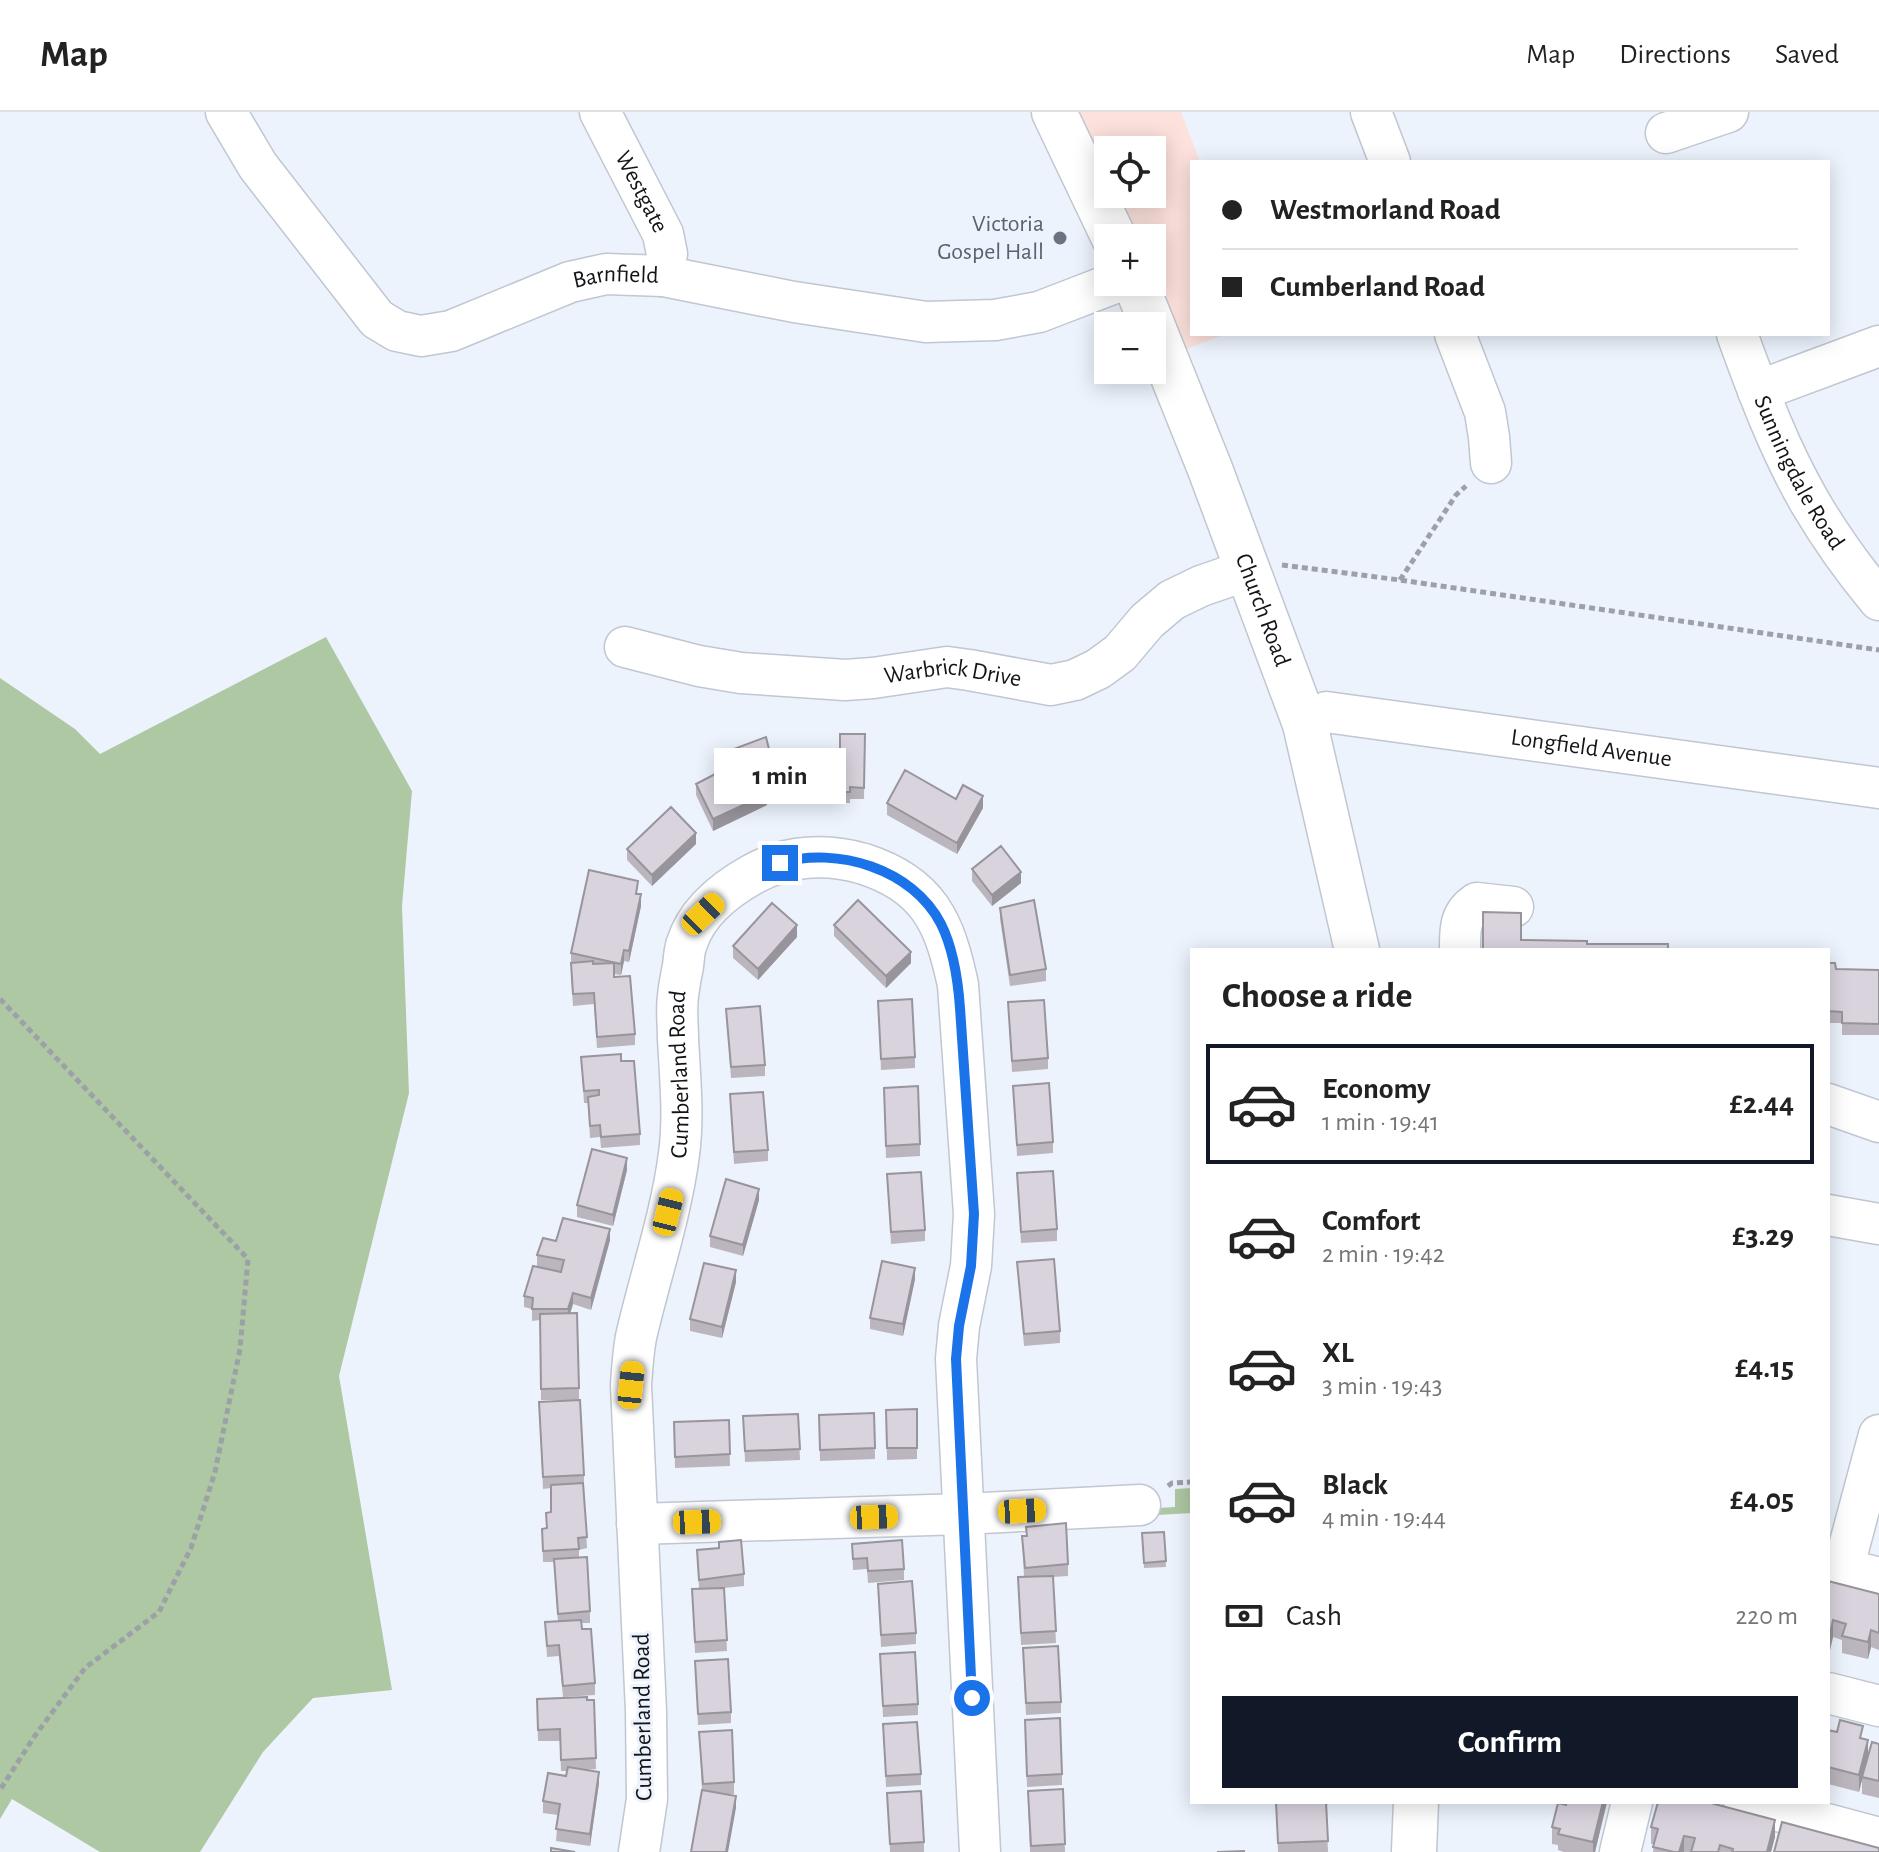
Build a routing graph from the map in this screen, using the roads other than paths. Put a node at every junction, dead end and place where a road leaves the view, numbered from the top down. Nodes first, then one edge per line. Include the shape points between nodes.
1 (226, 112) edge
2 (600, 112) edge
3 (1054, 112) edge
4 (1371, 112) edge
5 (1728, 112) edge
6 (1667, 136) edge
7 (1389, 160) edge
8 (1107, 224) edge
9 (663, 276) junction
10 (1094, 291) edge
11 (1141, 296) edge
12 (1456, 336) edge
13 (1738, 336) edge
14 (1879, 346) edge
15 (1758, 391) junction
16 (1491, 463) road end
17 (1247, 572) junction
18 (1879, 600) edge
19 (620, 645) dead end
20 (1305, 724) junction
21 (1879, 788) edge
22 (1513, 907) dead end
23 (1357, 948) edge
24 (1460, 948) edge
25 (1830, 1105) edge
26 (1879, 1122) edge
27 (1830, 1215) edge
28 (1879, 1224) edge
29 (1879, 1435) edge
30 (1140, 1505) dead end
31 (963, 1514) junction
32 (637, 1524) junction
33 (1850, 1571) edge
34 (1830, 1694) edge
35 (1879, 1706) edge
36 (1416, 1804) edge
37 (1632, 1804) edge
38 (1752, 1804) edge
39 (1879, 1838) edge
40 (639, 1852) edge
41 (980, 1852) edge
42 (1414, 1852) edge
43 (1620, 1852) edge

1 - 9 street, Barnfield via 258,166 368,308 397,331 421,336 451,331 570,282 606,274
2 - 9 street, Westgate via 663,234
3 - 8 main road
4 - 7 street
5 - 6 street
9 - 10 street, Barnfield via 926,322 995,320 1039,312
11 - 17 main road, Church Road
12 - 16 street via 1485,412
13 - 15 street, Sunningdale Road
14 - 15 street
15 - 18 street, Sunningdale Road via 1810,503
17 - 19 street, Warbrick Drive via 1172,600 1098,669 1051,685 947,667 845,680 741,673
17 - 20 main road, Church Road
20 - 21 street, Longfield Avenue via 1326,712
20 - 23 main road, Church Road
22 - 24 street via 1477,903 1467,910
25 - 26 street
27 - 28 street
29 - 33 street
30 - 31 street
31 - 32 street
31 - 32 street, Cumberland Road via 956,1359 974,1214 958,985 951,951 921,895 869,866 825,857 796,858 731,886 703,914 687,942 677,999 680,1150 635,1340 631,1385
31 - 41 street, Cumberland Road
32 - 40 street, Cumberland Road via 647,1799
34 - 35 street
36 - 42 main road
37 - 43 street
38 - 39 street

